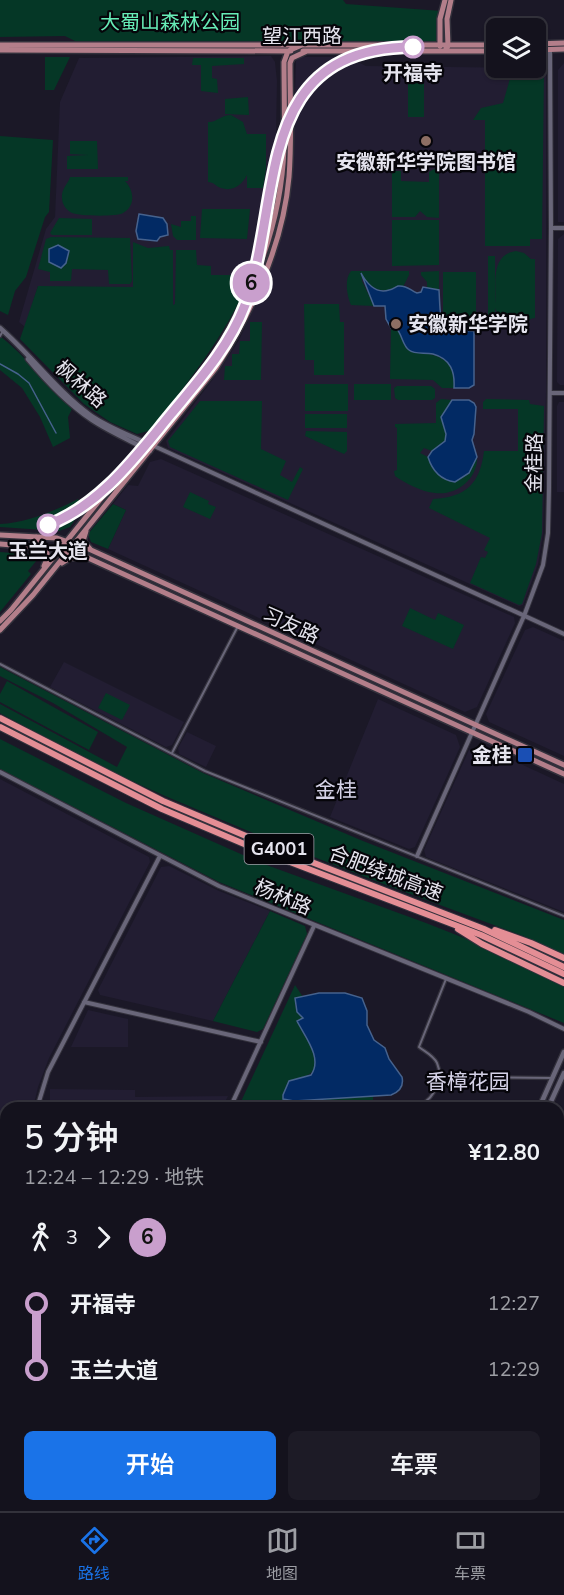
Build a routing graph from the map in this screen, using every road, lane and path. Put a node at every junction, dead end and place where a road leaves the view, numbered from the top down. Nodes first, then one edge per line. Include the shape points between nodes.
1 (445, 0) edge
2 (451, 0) edge
3 (564, 43) edge
4 (0, 45) edge
5 (271, 45) junction
6 (302, 45) junction
7 (440, 46) junction
8 (486, 46) edge
9 (546, 46) edge
10 (549, 47) junction
11 (546, 48) edge
12 (446, 49) junction
13 (564, 49) edge
14 (0, 50) edge
15 (266, 51) junction
16 (288, 51) junction
17 (307, 51) junction
18 (486, 51) edge
19 (287, 62) junction
20 (287, 74) junction
21 (551, 228) junction
22 (564, 228) edge
23 (1, 332) edge
24 (550, 393) junction
25 (564, 393) edge
26 (145, 445) junction
27 (152, 448) junction
28 (78, 527) junction
29 (87, 528) junction
30 (0, 535) edge
31 (36, 537) junction
32 (57, 538) junction
33 (66, 542) junction
34 (0, 544) edge
35 (74, 544) junction
36 (35, 547) junction
37 (60, 549) junction
38 (91, 550) junction
39 (68, 552) junction
40 (86, 557) junction
41 (57, 565) junction
42 (46, 567) junction
43 (52, 572) junction
44 (41, 573) junction
45 (524, 616) junction
46 (0, 621) edge
47 (237, 626) junction
48 (0, 630) edge
49 (564, 634) edge
50 (0, 664) edge
51 (0, 718) edge
52 (475, 725) junction
53 (0, 728) edge
54 (472, 733) junction
55 (172, 753) junction
56 (564, 765) edge
57 (0, 772) edge
58 (564, 774) edge
59 (160, 856) junction
60 (417, 856) junction
61 (564, 916) edge
62 (447, 918) junction
63 (314, 926) junction
64 (564, 958) edge
65 (564, 967) edge
66 (564, 974) edge
67 (446, 978) junction
68 (564, 983) edge
69 (84, 1002) junction
70 (564, 1029) edge
71 (261, 1042) junction
72 (564, 1053) edge
73 (564, 1073) edge
74 (439, 1077) junction
75 (553, 1078) junction
76 (39, 1102) edge
77 (233, 1102) edge
78 (426, 1102) edge
79 (542, 1102) edge
80 (551, 1102) edge

1 - 7 main road
2 - 12 main road
3 - 10 main road
4 - 5 main road, 望江西路
5 - 6 main road, 望江西路
5 - 16 main road
6 - 7 main road, 望江西路
6 - 16 main road
7 - 12 main road, 望江西路
8 - 12 main road, 望江西路
9 - 10 main road
10 - 11 main road
10 - 13 main road
10 - 21 street, 金桂路
12 - 17 main road, 望江西路
12 - 18 main road, 望江西路
14 - 15 main road, 望江西路
15 - 16 main road, 望江西路
15 - 19 main road
16 - 17 main road, 望江西路
16 - 19 main road
17 - 19 main road
19 - 20 main road
20 - 26 main road via 281,177 268,242 254,283 226,339
20 - 27 main road via 289,179 272,255 229,348
21 - 22 street
21 - 24 street, 金桂路
23 - 26 main road, 枫林路 via 26,351 55,385 86,411
24 - 25 street
24 - 45 street, 金桂路 via 548,533 543,565
26 - 27 main road, 枫林路
26 - 28 main road
27 - 29 main road
27 - 45 street
28 - 29 main road
28 - 32 main road
28 - 33 main road
29 - 35 main road
29 - 38 main road via 83,540
30 - 31 main road, 习友路
31 - 32 main road, 习友路
31 - 36 main road via 40,542
32 - 33 main road, 习友路
33 - 35 main road, 习友路
33 - 37 main road
34 - 36 main road, 习友路
35 - 38 main road, 习友路
35 - 39 main road
36 - 37 main road, 习友路
36 - 44 main road via 47,553
37 - 39 main road, 习友路
37 - 42 main road
38 - 52 main road, 习友路
39 - 40 main road, 习友路
39 - 41 main road
40 - 41 main road via 70,558
40 - 47 main road, 习友路
41 - 43 main road
42 - 43 main road
42 - 44 main road
43 - 48 main road
44 - 46 main road
45 - 49 street
45 - 52 street, 金桂路
47 - 54 main road, 习友路
47 - 55 street
50 - 55 street
51 - 62 highway, 合肥绕城高速 / G4001 via 163,801
52 - 54 street, 金桂路
52 - 56 main road, 习友路
53 - 62 highway, 合肥绕城高速 / G4001 via 162,809 256,849
54 - 58 main road, 习友路
54 - 60 street, 金桂路
55 - 60 street via 205,771
57 - 59 street, 杨林路
59 - 63 street, 杨林路
59 - 69 street
60 - 61 street
62 - 64 highway via 531,943
62 - 65 highway, 合肥绕城高速 / G4001 via 484,929
62 - 66 highway, 合肥绕城高速 / G4001
62 - 68 highway via 482,944
63 - 67 street, 杨林路
63 - 71 street
67 - 70 street, 杨林路
67 - 74 street via 419,1047 437,1064
69 - 71 street
69 - 76 street via 48,1072
71 - 77 street
72 - 75 main road
73 - 80 main road
74 - 75 street
74 - 78 street via 434,1095
75 - 79 main road

